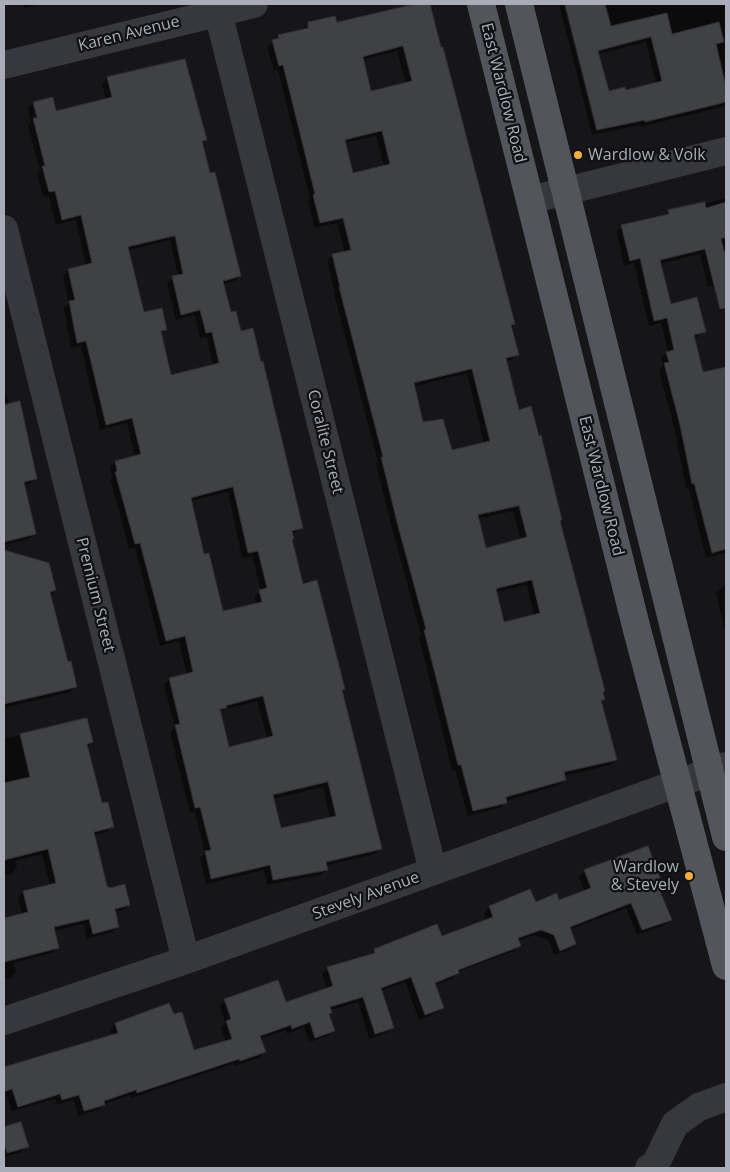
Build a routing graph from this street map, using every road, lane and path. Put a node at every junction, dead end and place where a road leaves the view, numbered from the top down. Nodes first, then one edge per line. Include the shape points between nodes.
1 (254, 4) edge
2 (480, 4) edge
3 (519, 4) edge
4 (218, 12) junction
5 (4, 65) edge
6 (726, 151) edge
7 (565, 191) junction
8 (530, 200) junction
9 (4, 229) edge
10 (718, 769) edge
11 (678, 783) junction
12 (726, 838) edge
13 (433, 871) junction
14 (186, 960) junction
15 (726, 966) edge
16 (4, 1020) edge
17 (726, 1097) edge
18 (649, 1168) edge

1 - 4 street, Karen Avenue
2 - 8 main road, East Wardlow Road
3 - 7 main road
4 - 5 street, Karen Avenue
4 - 13 street, Coralite Street
6 - 7 street
7 - 8 street
7 - 10 main road
8 - 11 main road, East Wardlow Road
9 - 14 street, Premium Street
10 - 11 street, Stevely Avenue
10 - 12 main road
11 - 13 street, Stevely Avenue
11 - 15 main road, East Wardlow Road
13 - 14 street, Stevely Avenue
14 - 16 street, Stevely Avenue
17 - 18 street via 699,1107 675,1124 654,1167

